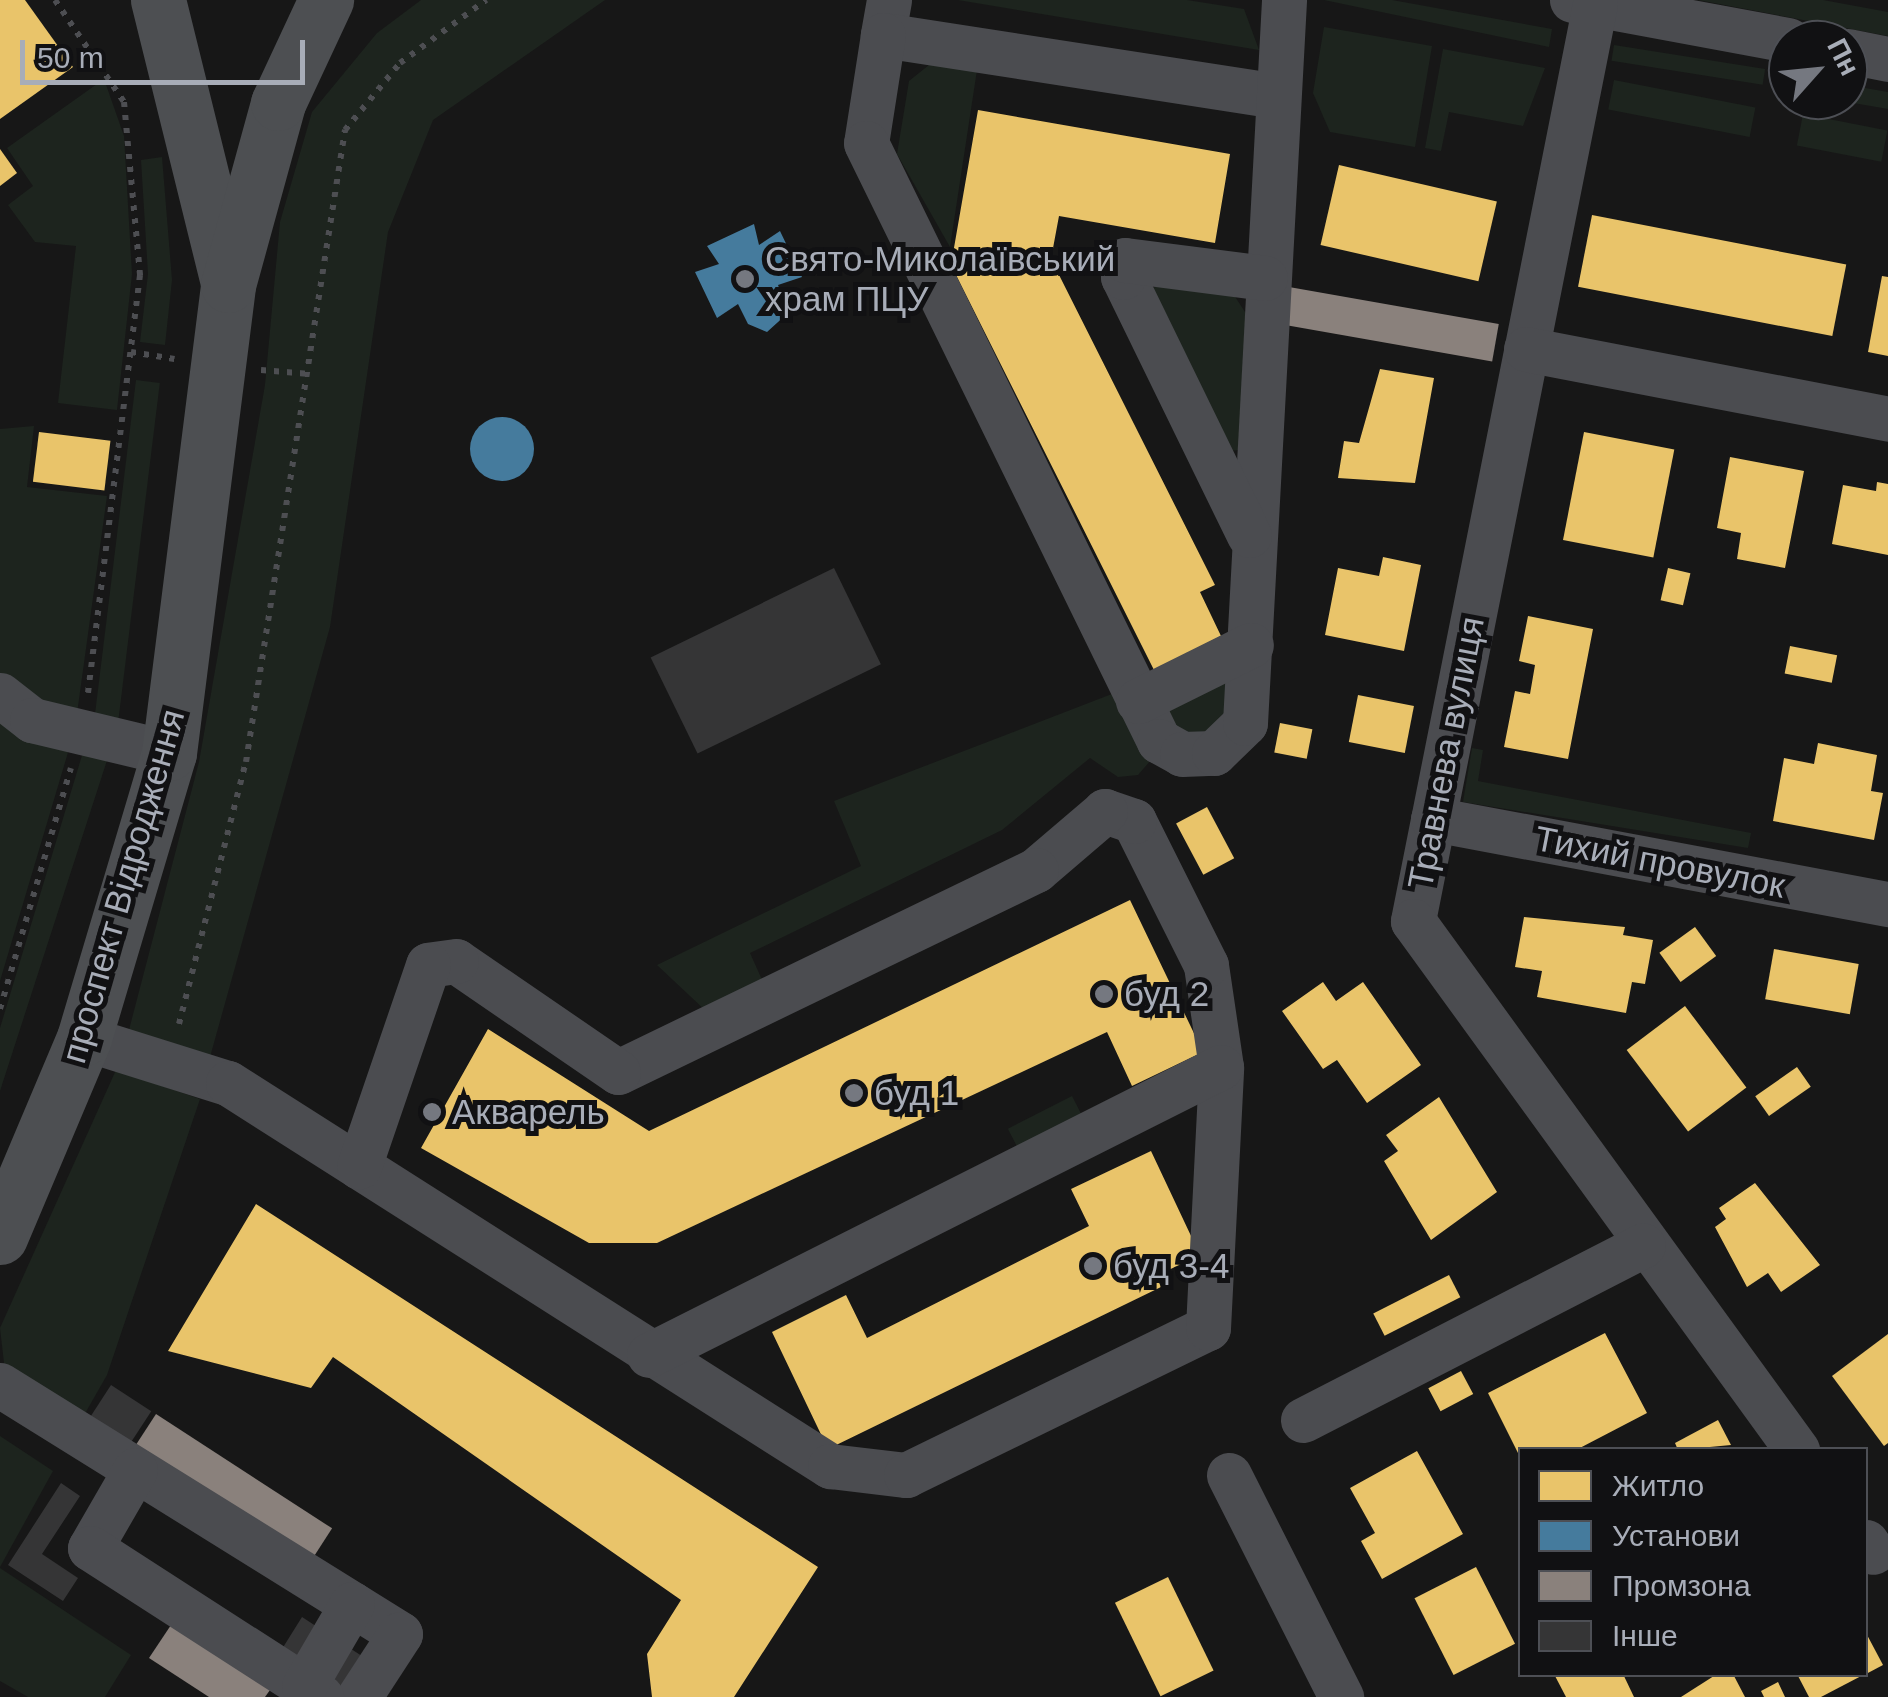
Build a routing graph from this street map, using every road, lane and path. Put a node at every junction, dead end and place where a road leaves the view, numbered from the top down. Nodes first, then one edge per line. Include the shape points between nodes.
1 (55, 0) edge
2 (158, 0) edge
3 (326, 0) edge
4 (486, 0) edge
5 (1284, 0) edge
6 (1605, 3) edge
7 (886, 17) edge
8 (1768, 36) edge
9 (1276, 96) junction
10 (1265, 278) junction
11 (228, 285) junction
12 (1526, 350) junction
13 (1888, 419) edge
14 (1252, 542) junction
15 (1251, 646) junction
16 (0, 695) edge
17 (1138, 702) junction
18 (82, 732) junction
19 (168, 753) junction
20 (1433, 819) junction
21 (1888, 904) edge
22 (0, 1009) edge
23 (84, 1038) junction
24 (168, 1066) junction
25 (1221, 1067) junction
26 (359, 1167) junction
27 (0, 1236) edge
28 (1644, 1245) junction
29 (649, 1355) junction
30 (0, 1385) edge
31 (1303, 1420) dead end
32 (1794, 1447) edge
33 (135, 1470) junction
34 (1229, 1475) dead end
35 (365, 1612) junction
36 (320, 1693) edge
37 (358, 1697) edge
38 (1341, 1697) edge

1 - 18 path via 124,102 140,275
2 - 11 main road
3 - 11 main road via 278,104
4 - 24 path via 400,63 345,130 246,762
5 - 9 street
6 - 8 street
6 - 12 street, Травнева вулиця
7 - 9 street
7 - 17 street via 866,144
9 - 10 street
10 - 14 street
10 - 14 street via 1125,260 1122,277
11 - 19 main road, проспект Відродження
12 - 13 street
12 - 20 street, Травнева вулиця
14 - 15 street
15 - 17 street
15 - 17 street via 1244,723 1214,752 1182,754 1158,741
16 - 18 street via 32,720
18 - 19 street
18 - 22 path
19 - 23 main road, проспект Відродження
20 - 21 street, Тихий провулок
20 - 28 street, Травнева вулиця via 1413,920
23 - 24 street
23 - 27 main road, проспект Відродження
24 - 26 street via 228,1084
25 - 26 street via 1206,966 1134,821 1105,811 1036,870 618,1072 456,961 428,965
25 - 29 street
25 - 29 street via 1208,1328 906,1475 830,1466
26 - 29 street
28 - 31 street
28 - 32 street, Травнева вулиця
30 - 33 street
33 - 35 street
33 - 36 street via 90,1548
34 - 38 street
35 - 36 street
35 - 37 street via 400,1634

